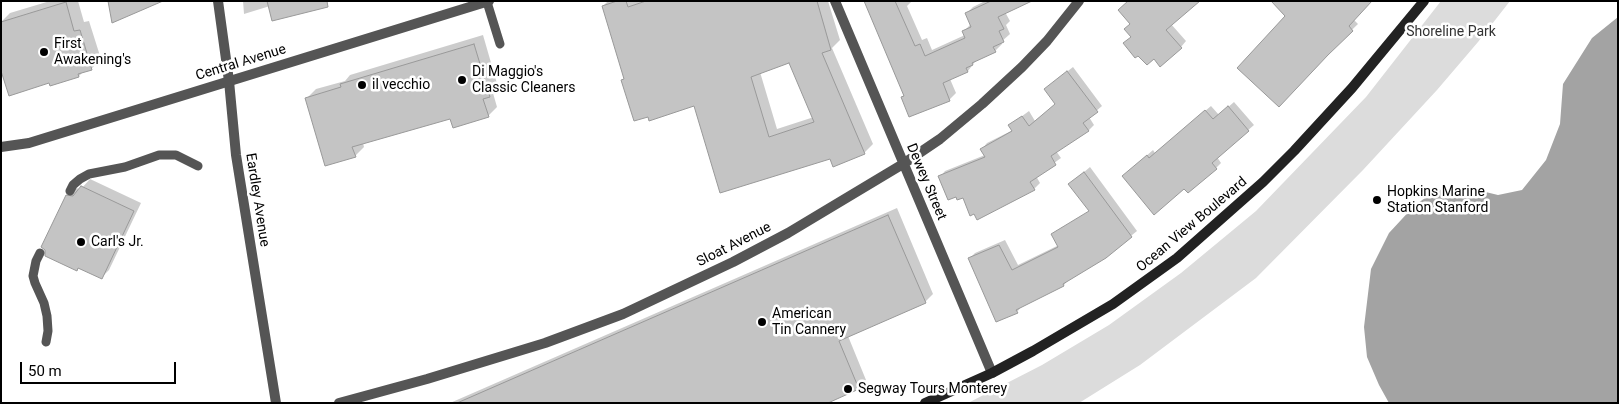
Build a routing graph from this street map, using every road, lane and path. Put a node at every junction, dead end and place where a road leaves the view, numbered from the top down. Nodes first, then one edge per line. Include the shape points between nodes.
1 (218, 1) edge
2 (835, 1) edge
3 (1079, 1) edge
4 (1424, 1) edge
5 (488, 2) edge
6 (500, 44) dead end
7 (229, 81) junction
8 (1, 147) edge
9 (904, 164) junction
10 (198, 166) dead end
11 (70, 191) dead end
12 (40, 254) dead end
13 (46, 342) dead end
14 (992, 373) junction
15 (276, 403) edge
16 (339, 403) edge
17 (925, 403) edge

1 - 7 street, Eardley Avenue
2 - 9 street, Dewey Street
3 - 9 street, Sloat Avenue via 1022,67 968,116
4 - 14 main road, Ocean View Boulevard via 1352,88 1294,151 1206,235 1113,304
5 - 6 lane
5 - 7 street, Central Avenue
7 - 8 street, Central Avenue via 29,143
7 - 15 street, Eardley Avenue via 236,155
9 - 14 street, Dewey Street
9 - 16 street, Sloat Avenue via 780,237 623,314 545,343
10 - 11 lane via 176,156 159,155 125,167 89,174
12 - 13 lane via 33,276 48,316
14 - 17 main road, Ocean View Boulevard

